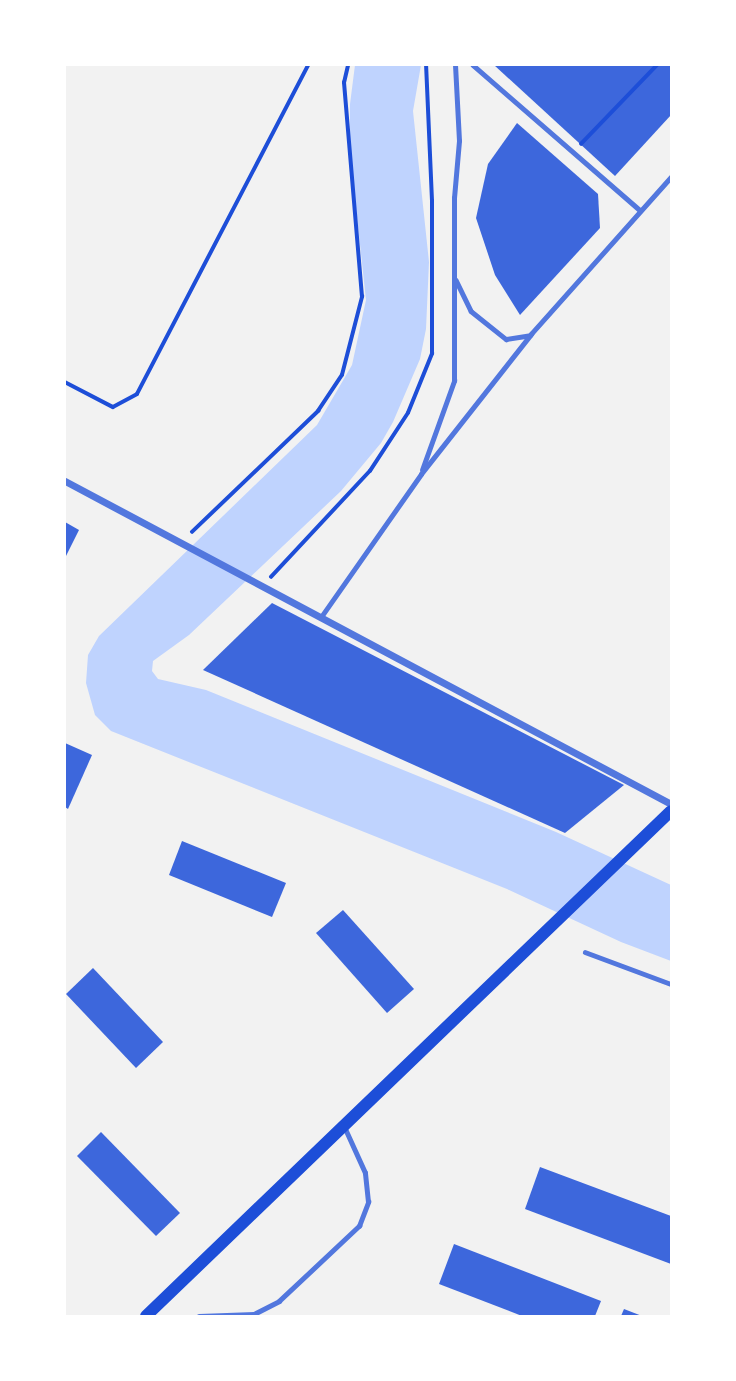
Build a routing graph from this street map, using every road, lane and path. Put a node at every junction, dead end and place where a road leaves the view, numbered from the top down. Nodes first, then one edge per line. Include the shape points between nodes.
1 (308, 65) edge
2 (348, 65) edge
3 (426, 65) edge
4 (455, 65) edge
5 (473, 65) edge
6 (657, 65) edge
7 (580, 155) dead end
8 (671, 177) edge
9 (640, 210) junction
10 (455, 279) junction
11 (531, 334) junction
12 (65, 382) edge
13 (421, 474) junction
14 (65, 481) edge
15 (180, 543) junction
16 (262, 587) junction
17 (321, 618) junction
18 (671, 804) edge
19 (671, 811) edge
20 (585, 952) dead end
21 (671, 984) edge
22 (344, 1127) junction
23 (146, 1316) edge
24 (198, 1316) edge

1 - 12 path via 137,394 113,407
2 - 15 path via 344,83 362,297 342,375 318,411
3 - 16 path via 432,355 408,413 370,471
4 - 10 lane via 459,141
5 - 9 lane
6 - 7 path via 581,145
8 - 9 lane
9 - 11 lane
10 - 11 lane via 471,311 506,339
10 - 13 lane via 454,381
11 - 13 lane
13 - 17 lane
14 - 15 street
15 - 16 street
16 - 17 street
17 - 18 street
19 - 22 main road
20 - 21 lane
22 - 23 main road
22 - 24 lane via 365,1173 368,1202 359,1226 279,1301 254,1314

